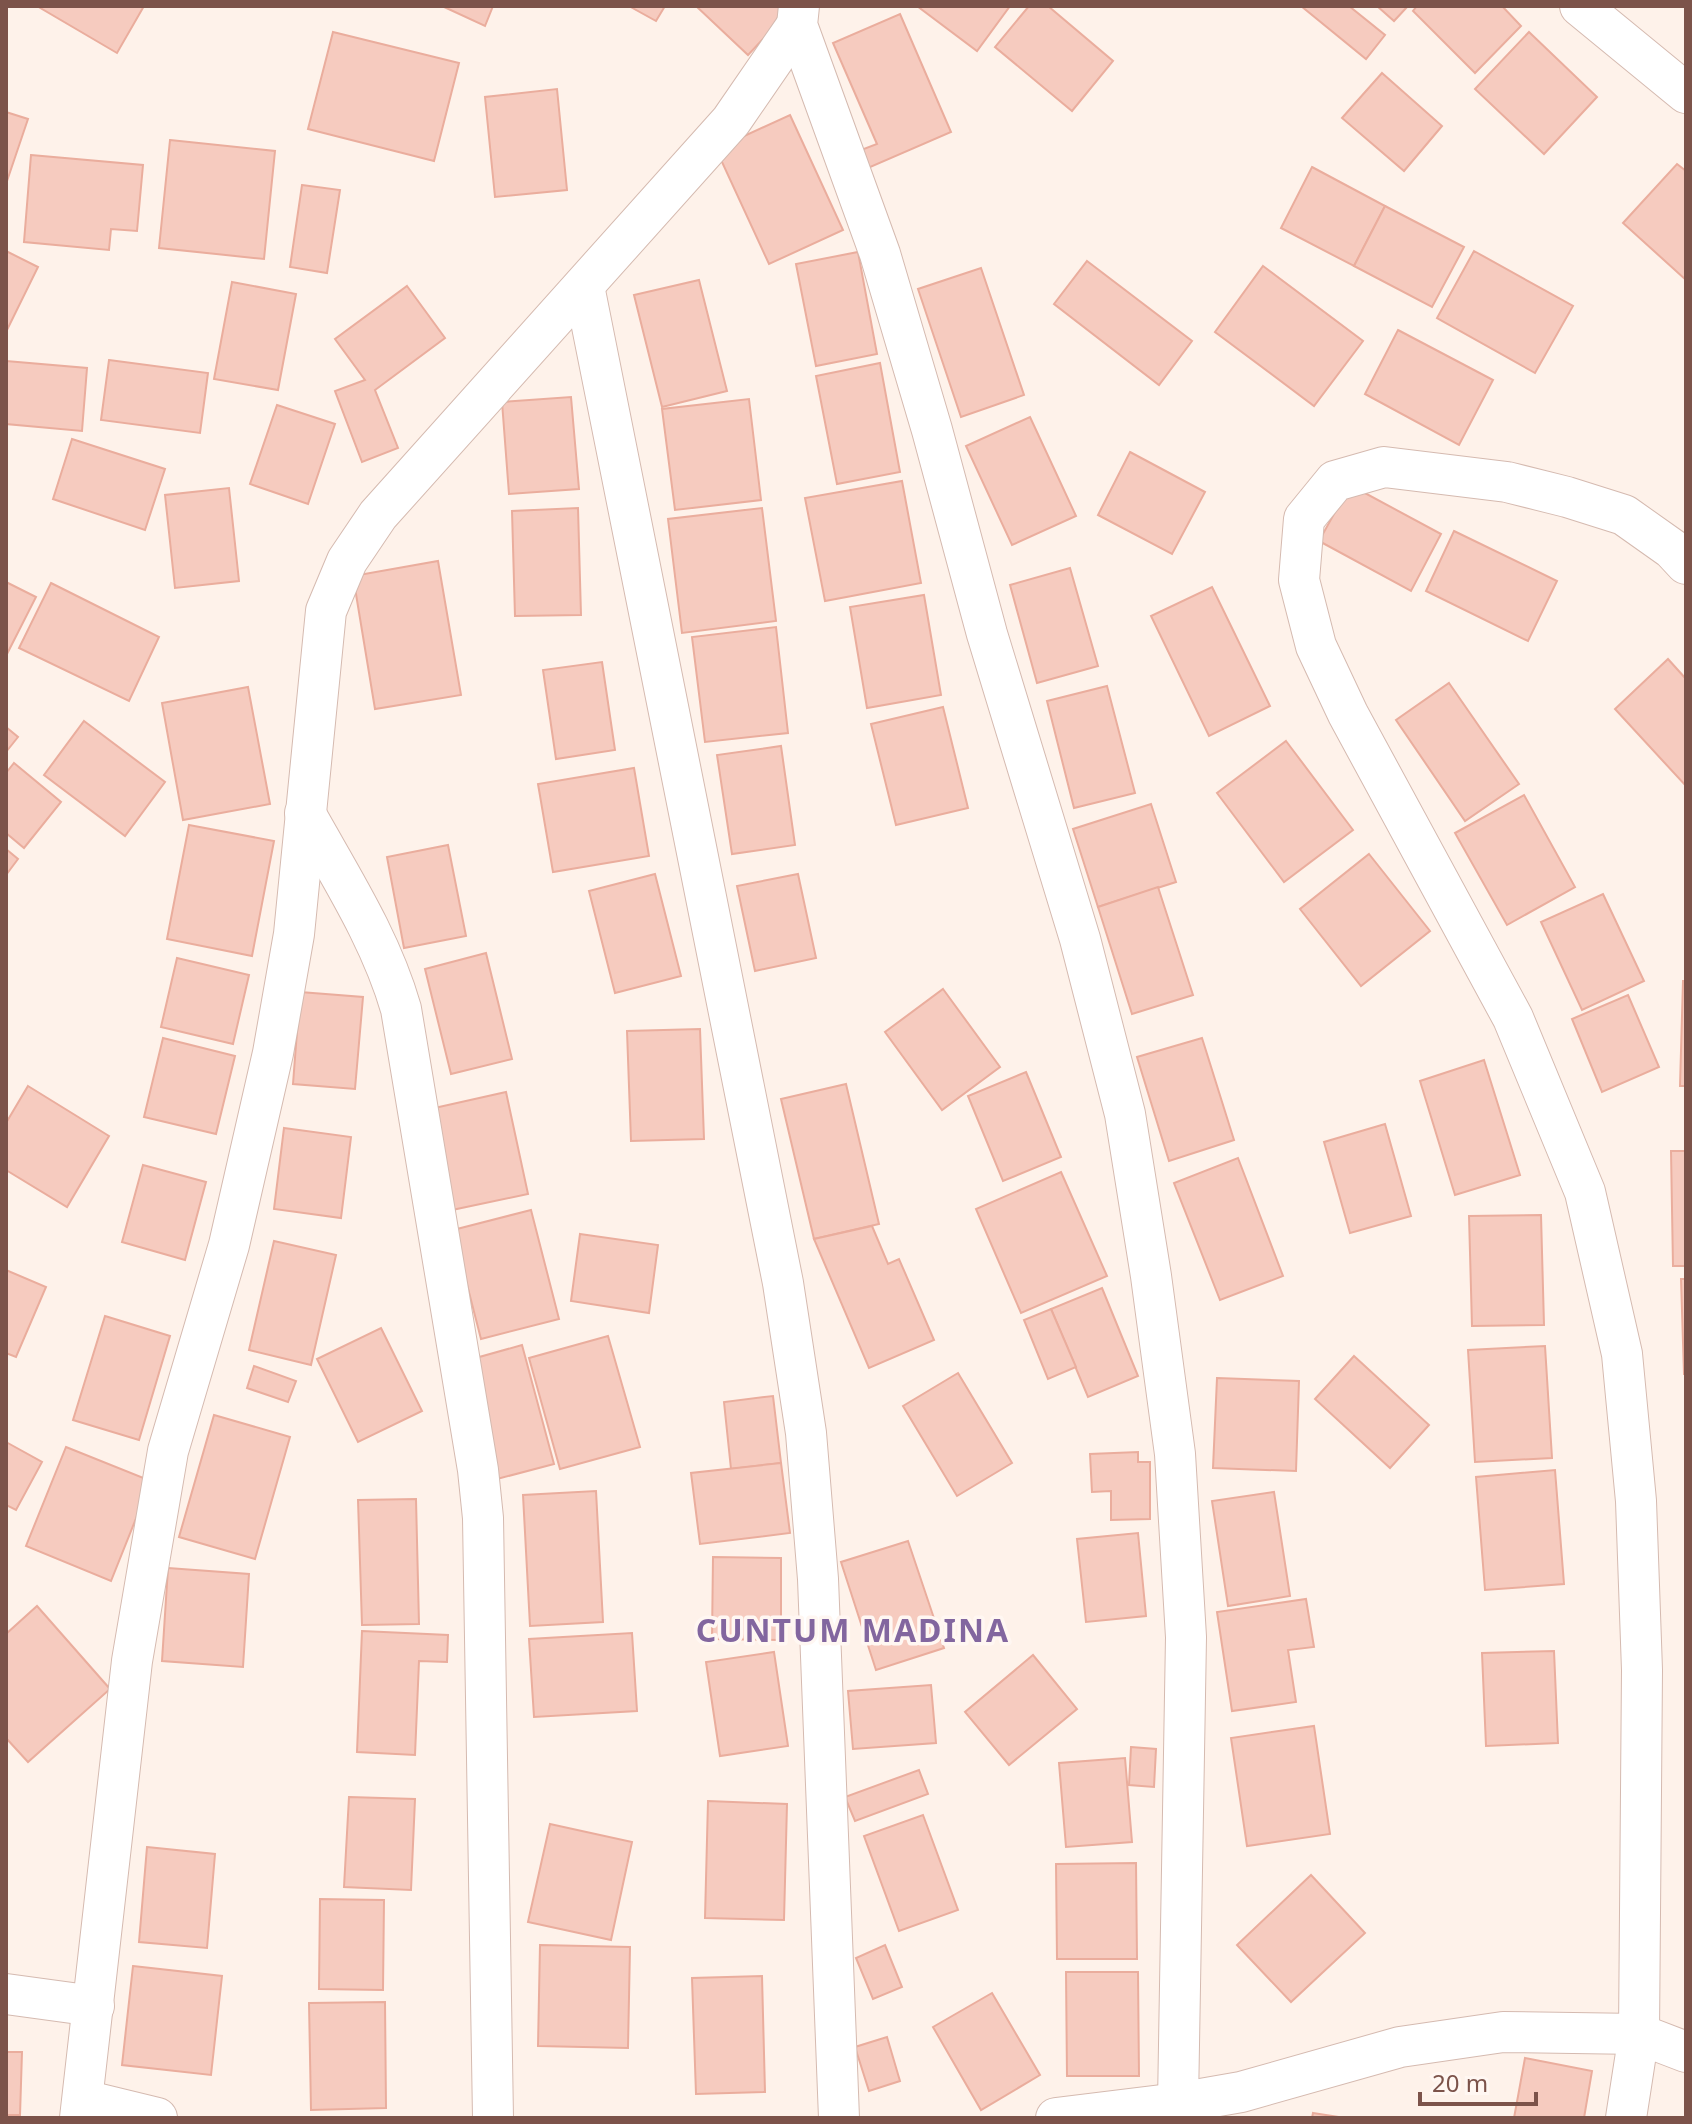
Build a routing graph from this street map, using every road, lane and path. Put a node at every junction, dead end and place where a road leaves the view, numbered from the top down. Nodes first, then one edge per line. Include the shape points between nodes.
1 (1580, 6) edge
2 (798, 16) edge
3 (1686, 93) edge
4 (584, 286) junction
5 (1686, 564) edge
6 (305, 813) junction
7 (6, 1994) edge
8 (94, 2006) junction
9 (1639, 2034) junction
10 (1686, 2052) edge
11 (1178, 2103) junction
12 (1241, 2105) edge
13 (82, 2109) edge
14 (157, 2118) edge
15 (493, 2118) edge
16 (839, 2118) edge
17 (1056, 2118) edge
18 (1626, 2118) edge

1 - 3 street
2 - 4 street via 731,121
2 - 11 street via 880,254 1080,939 1125,1114 1175,1454 1186,1637
4 - 6 street via 378,515 347,561 326,611
4 - 16 street via 783,1283 806,1433 818,1595
5 - 9 street via 1624,515 1581,501 1507,482 1384,467 1335,481 1304,519 1299,580 1322,660 1513,1018 1585,1192 1622,1354 1636,1501 1642,1670
6 - 8 street via 294,934 273,1053 229,1245 168,1451 132,1661
6 - 15 street via 370,931 401,1009 478,1470
7 - 8 street
8 - 13 street
9 - 10 street
9 - 12 street via 1503,2032 1400,2047
9 - 18 street
11 - 12 street
11 - 17 street
13 - 14 street

